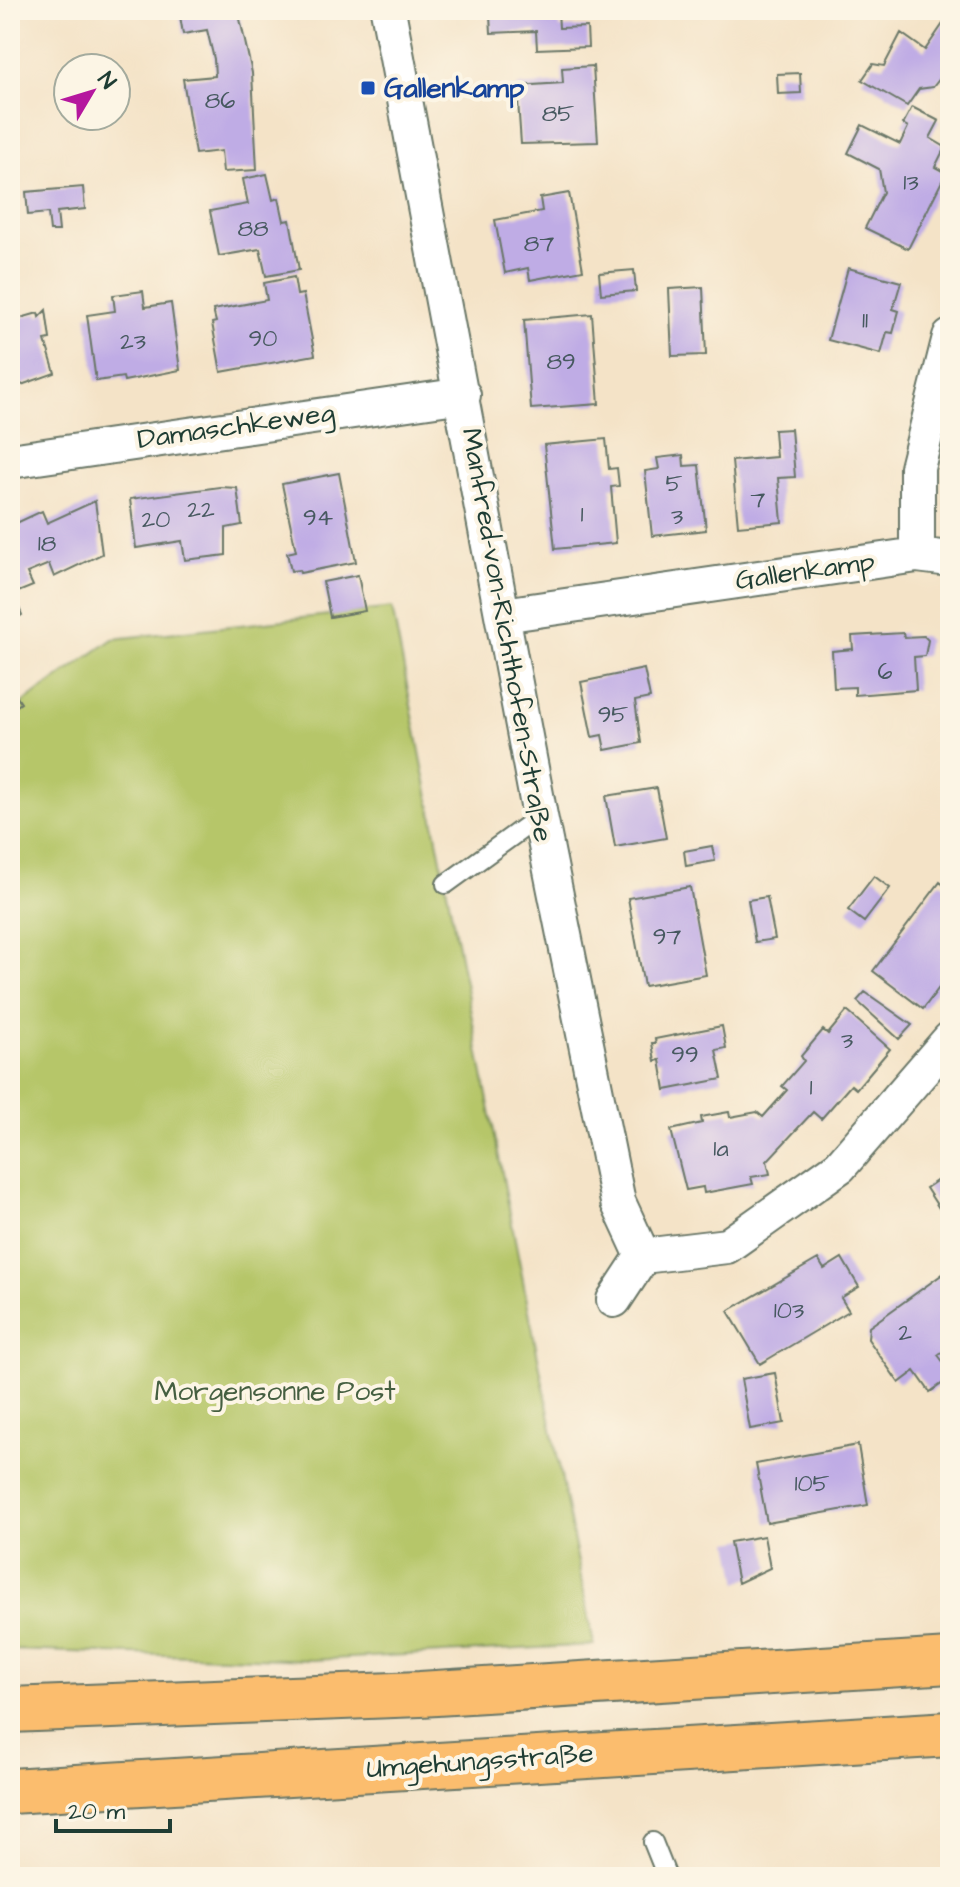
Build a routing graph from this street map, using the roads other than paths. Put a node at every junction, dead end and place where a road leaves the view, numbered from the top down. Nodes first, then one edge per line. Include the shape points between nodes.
1 (388, 10) edge
2 (950, 337) edge
3 (463, 395) junction
4 (10, 461) edge
5 (934, 557) edge
6 (503, 615) junction
7 (540, 816) junction
8 (446, 884) dead end
9 (950, 1039) edge
10 (643, 1256) junction
11 (614, 1300) dead end
12 (950, 1661) edge
13 (10, 1710) edge
14 (950, 1734) edge
15 (10, 1791) edge
16 (653, 1842) dead end
17 (667, 1877) edge

1 - 3 street, Manfred-von-Richthofen-Straße
2 - 5 street, Gallenkamp via 917,468
3 - 4 street, Damaschkeweg
3 - 6 street, Manfred-von-Richthofen-Straße
5 - 6 street, Gallenkamp
6 - 7 street, Manfred-von-Richthofen-Straße
7 - 8 lane
7 - 10 street, Manfred-von-Richthofen-Straße via 618,1202
9 - 10 street via 828,1175 727,1246
10 - 11 street
12 - 13 highway via 420,1694
14 - 15 highway, Umgehungsstraße
16 - 17 lane

